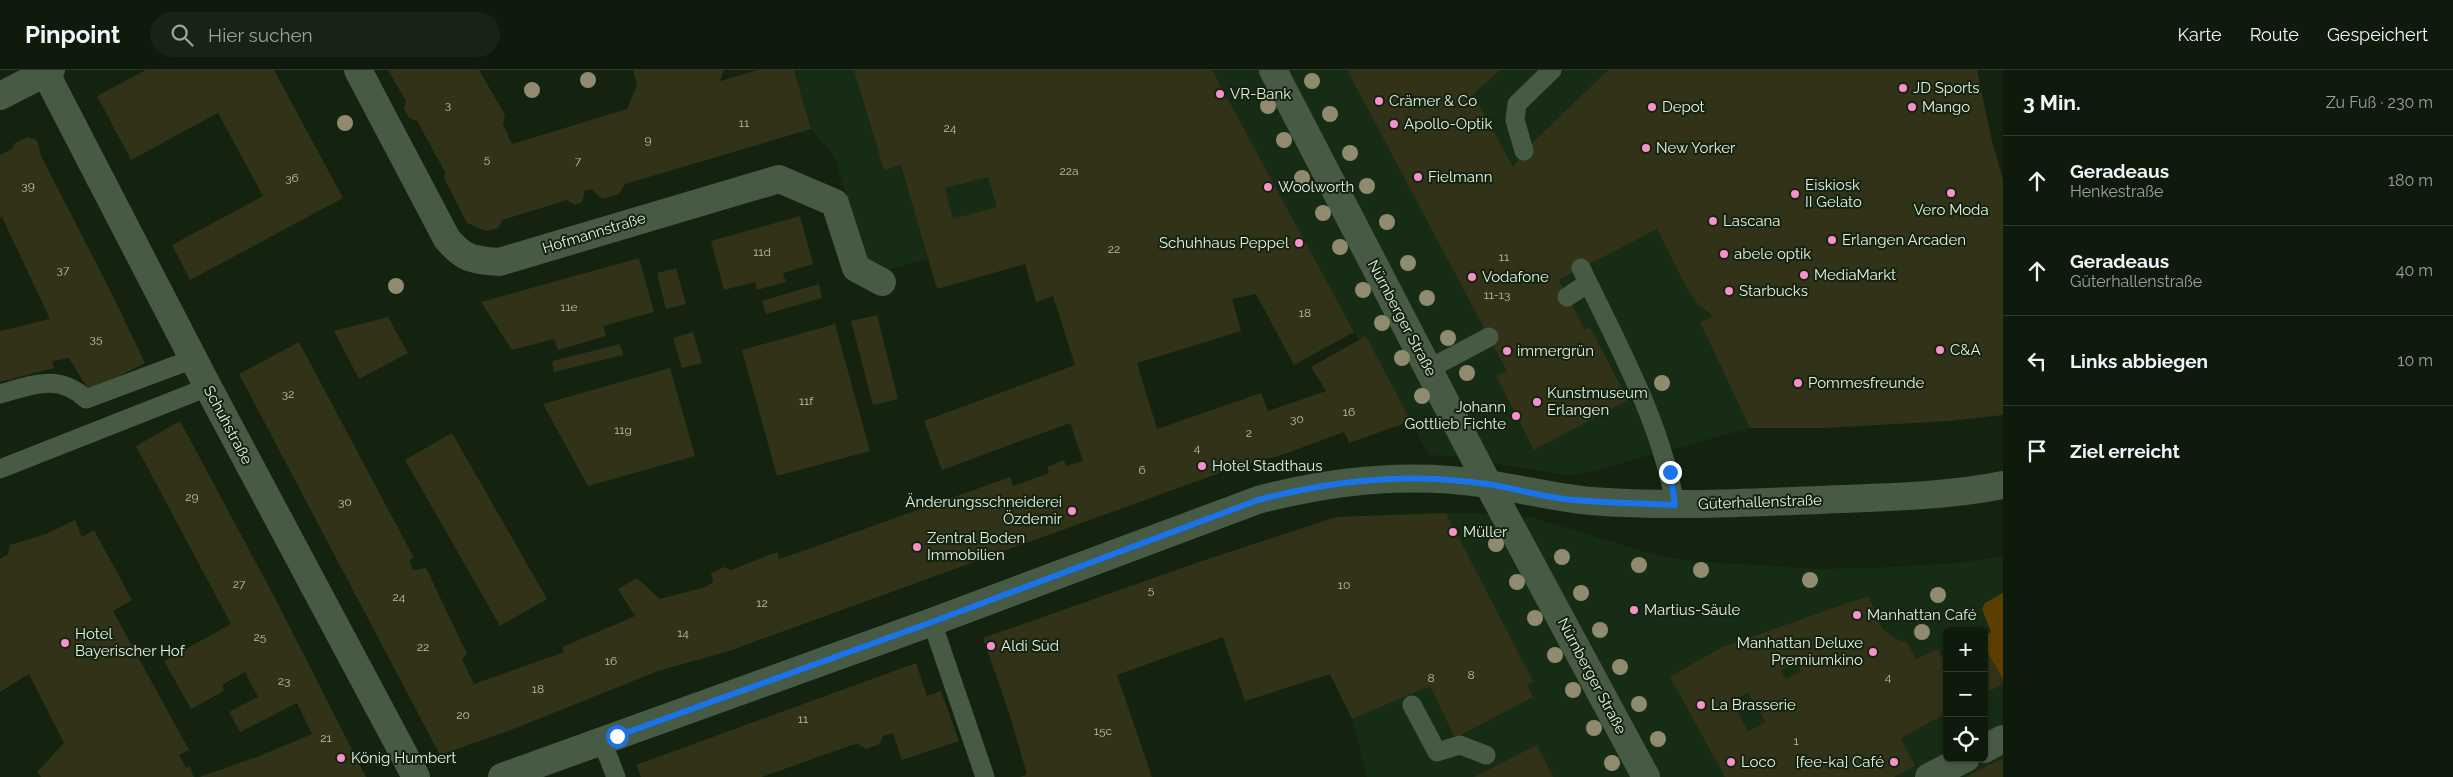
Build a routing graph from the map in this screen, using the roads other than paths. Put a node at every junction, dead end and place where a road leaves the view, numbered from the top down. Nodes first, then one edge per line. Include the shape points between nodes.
1 (358, 70) edge
2 (1273, 70) edge
3 (1552, 70) edge
4 (47, 71) edge
5 (0, 96) edge
6 (1524, 152) dead end
7 (882, 282) dead end
8 (1567, 297) dead end
9 (1489, 337) dead end
10 (193, 359) junction
11 (1429, 369) junction
12 (208, 387) junction
13 (0, 394) edge
14 (0, 469) edge
15 (1488, 484) junction
16 (2003, 485) edge
17 (1675, 505) junction
18 (932, 622) junction
19 (1412, 705) dead end
20 (2003, 739) edge
21 (602, 741) junction
22 (1988, 746) edge
23 (1486, 755) dead end
24 (1958, 762) edge
25 (416, 777) edge
26 (502, 777) edge
27 (616, 777) edge
28 (986, 777) edge
29 (1646, 777) edge
30 (1929, 777) edge

1 - 7 street, Hofmannstraße via 447,238 460,254 478,261 498,262 779,179 835,203 856,268
2 - 11 street, Nürnberger Straße
3 - 6 lane via 1517,104 1515,120
4 - 5 street
4 - 10 street, Schuhstraße
8 - 17 lane via 1585,276 1633,377 1669,468
9 - 11 lane
10 - 12 street, Schuhstraße
10 - 13 lane via 86,399 75,388 52,382
11 - 15 street, Nürnberger Straße
12 - 14 lane
12 - 25 street, Schuhstraße
15 - 17 street, Güterhallenstraße via 1564,499
15 - 18 street, Güterhallenstraße via 1383,478 1285,493 1244,505
15 - 29 street, Nürnberger Straße
16 - 17 street, Güterhallenstraße via 1950,493 1872,498
18 - 21 street, Güterhallenstraße
18 - 28 lane
19 - 23 lane via 1437,752 1460,745
20 - 22 street
21 - 26 street, Güterhallenstraße
21 - 27 lane
24 - 30 street

